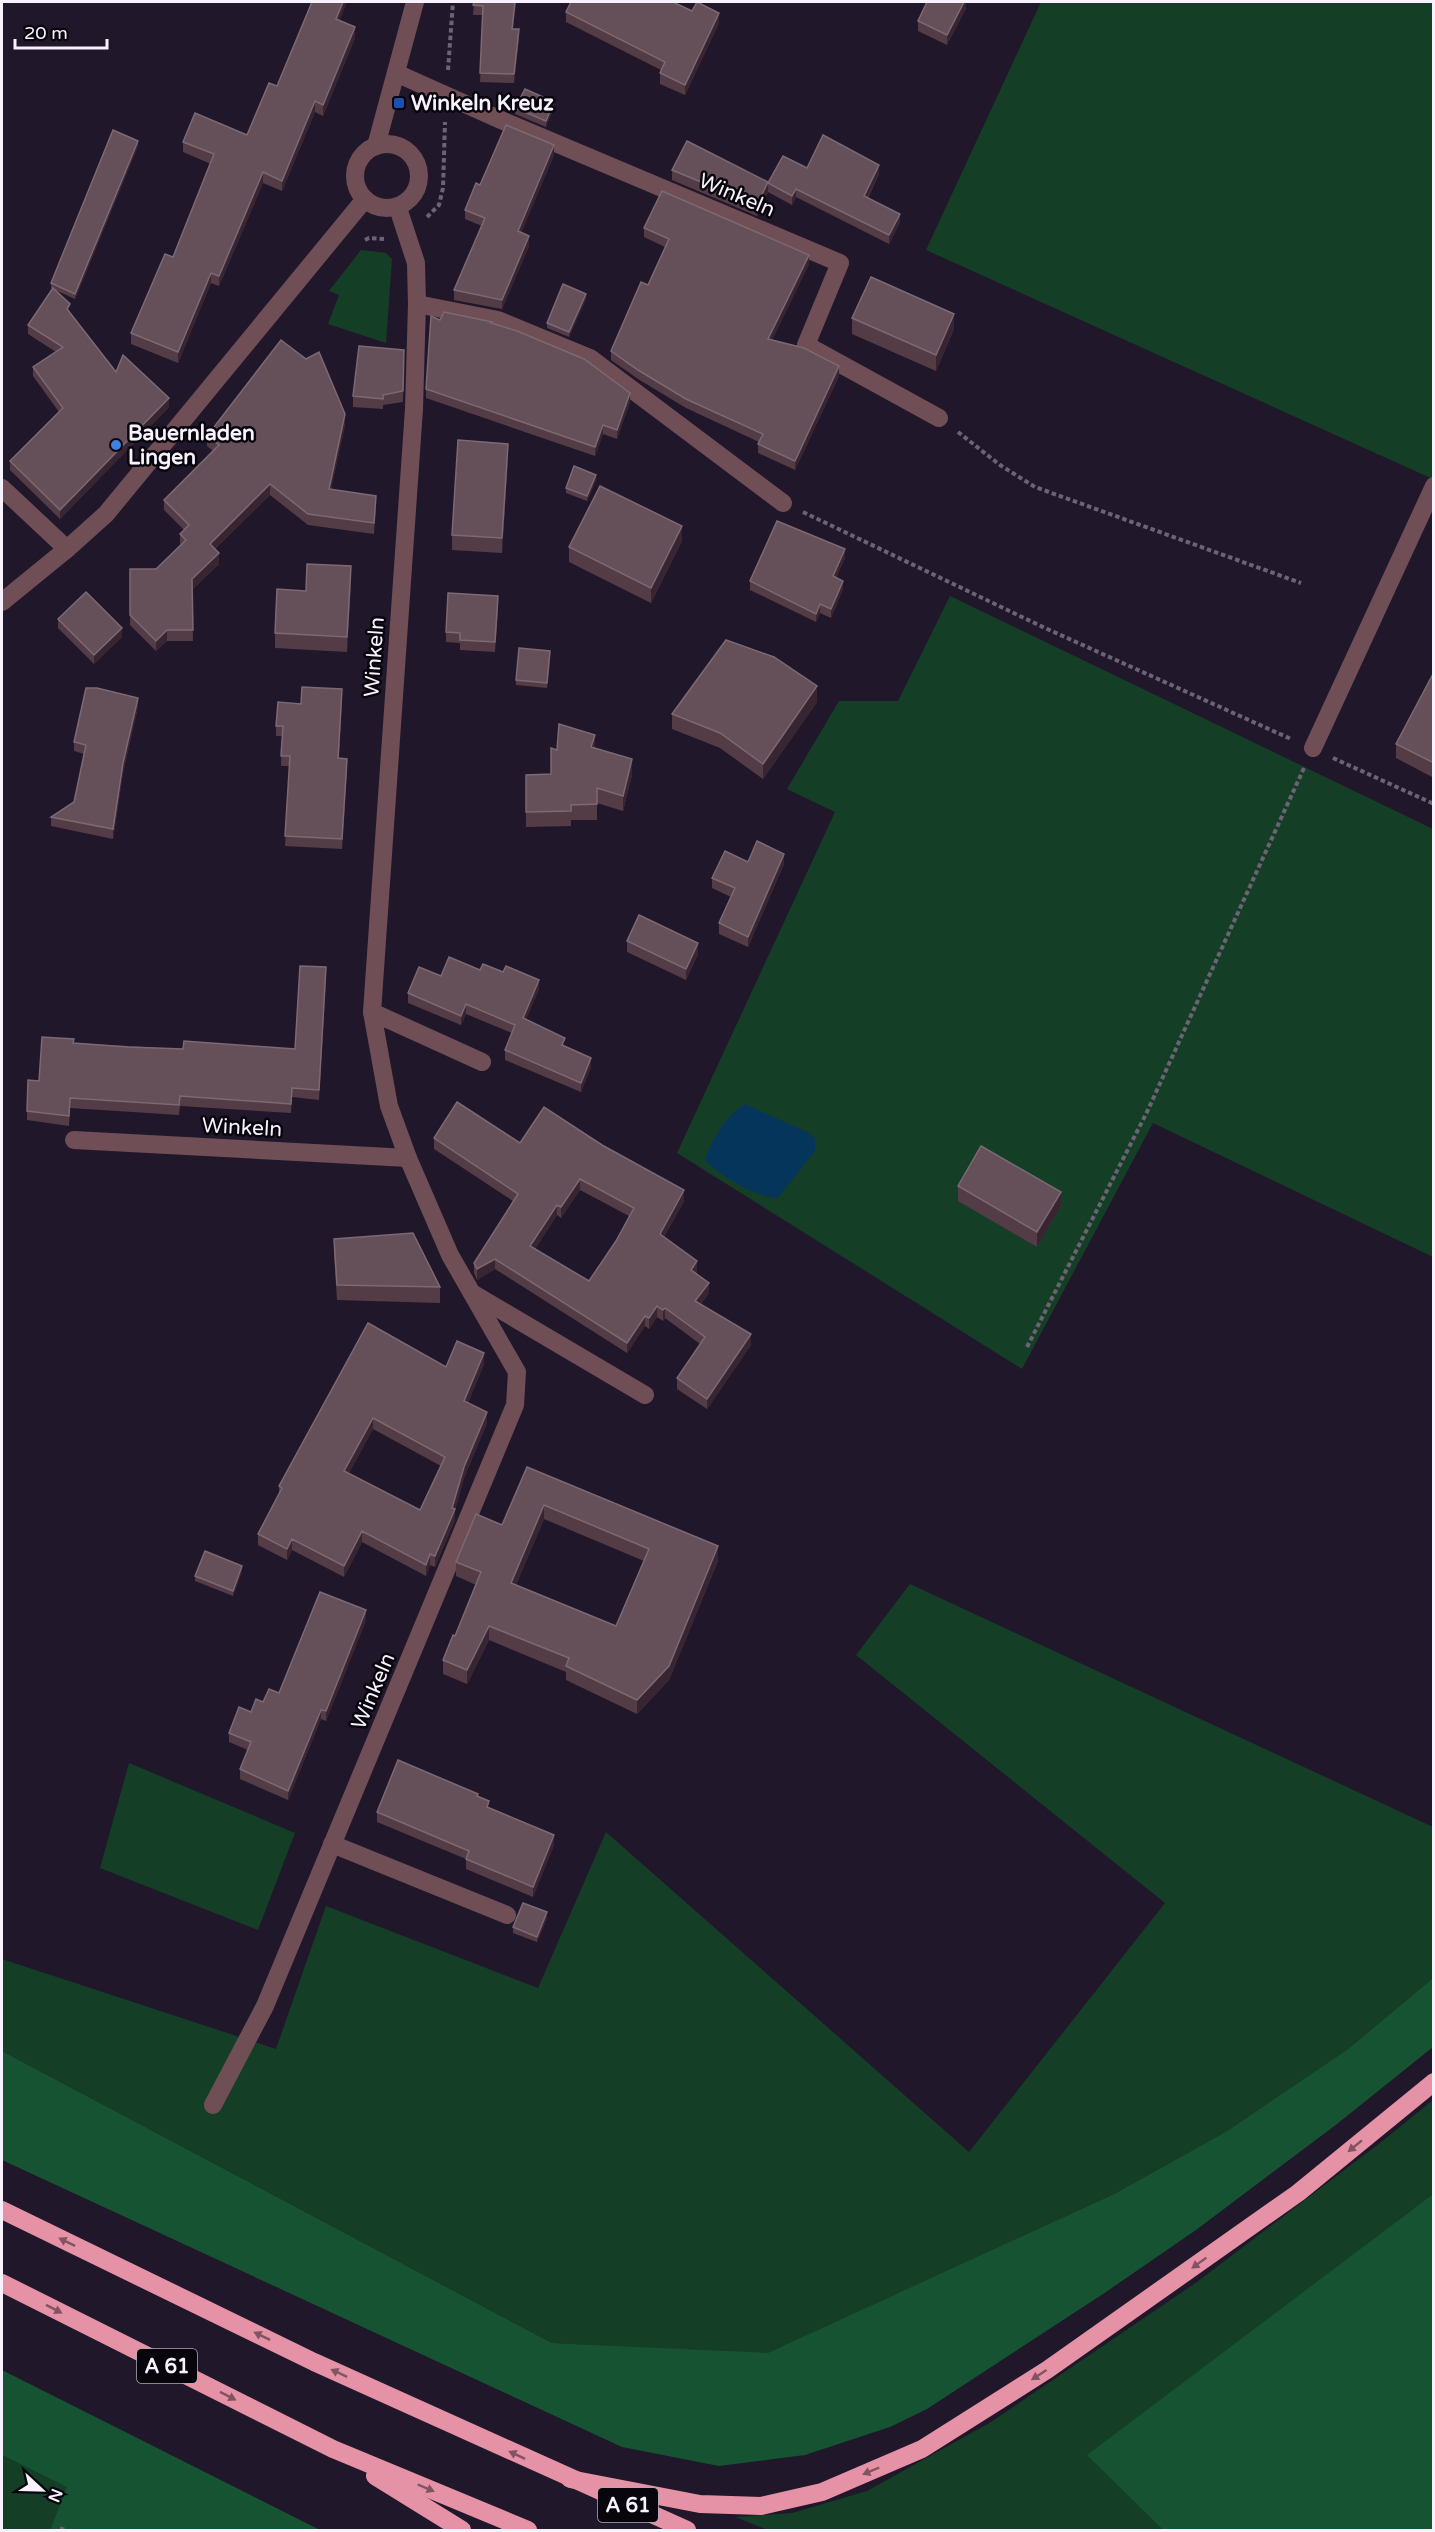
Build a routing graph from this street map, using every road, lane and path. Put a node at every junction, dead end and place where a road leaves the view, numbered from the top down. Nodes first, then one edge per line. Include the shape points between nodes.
1 (415, 2) edge
2 (396, 73) junction
3 (376, 146) junction
4 (365, 199) junction
5 (398, 208) junction
6 (417, 304) junction
7 (939, 418) joint
8 (1434, 486) edge
9 (2, 488) edge
10 (783, 503) joint
11 (68, 549) junction
12 (1301, 583) dead end
13 (2, 602) edge
14 (1312, 748) junction
15 (1434, 804) edge
16 (372, 1012) junction
17 (482, 1062) dead end
18 (74, 1140) dead end
19 (408, 1158) junction
20 (471, 1292) junction
21 (1028, 1347) dead end
22 (645, 1395) dead end
23 (332, 1844) junction
24 (507, 1915) dead end
25 (1434, 2082) edge
26 (213, 2105) dead end
27 (2, 2210) edge
28 (2, 2283) edge
29 (333, 2449) junction
30 (570, 2479) junction
31 (60, 2528) dead end
32 (65, 2530) edge
33 (462, 2530) edge
34 (528, 2530) edge
35 (687, 2530) edge

1 - 2 street
2 - 3 street
2 - 7 street, Winkeln via 840,263 806,345
3 - 4 street via 361,157 356,168 356,187
3 - 5 street via 400,147 415,159 419,179 415,191
4 - 5 street via 382,209
4 - 11 street via 106,514
5 - 6 street, Winkeln via 416,264
6 - 10 street via 498,320 590,358
6 - 16 street, Winkeln via 414,409
7 - 12 path via 1035,487
8 - 14 street
9 - 11 street
10 - 14 path via 1045,628
11 - 13 street
14 - 15 path
14 - 21 path via 1147,1112
16 - 17 street
16 - 19 street, Winkeln via 389,1106
18 - 19 street, Winkeln
19 - 20 street, Winkeln via 450,1255
20 - 22 street, Winkeln
20 - 23 street, Winkeln via 517,1371 515,1405
23 - 24 street
23 - 26 street, Winkeln via 265,2006
25 -> 30 highway via 1289,2199 1047,2370 922,2449 822,2492 761,2506 700,2504
30 -> 27 highway, A 61 via 314,2362
28 -> 29 highway, A 61
29 - 33 highway
29 -> 34 highway, A 61
30 - 35 highway, A 61
31 - 32 path

